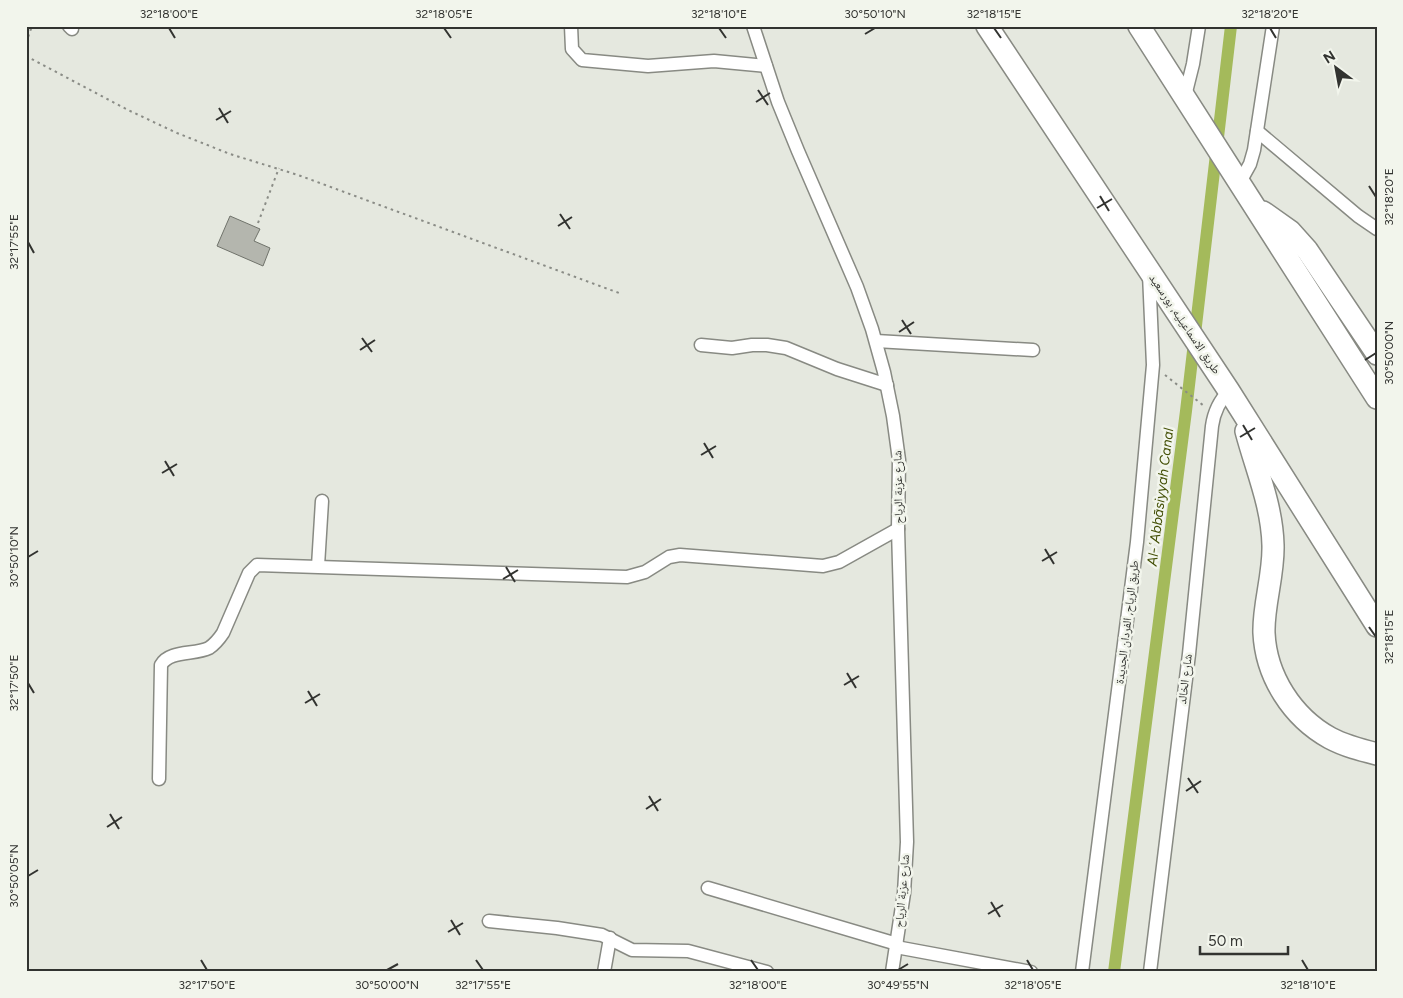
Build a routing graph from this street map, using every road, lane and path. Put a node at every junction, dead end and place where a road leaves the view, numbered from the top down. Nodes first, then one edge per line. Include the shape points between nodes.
1 (32, 26) edge
2 (571, 26) edge
3 (753, 26) edge
4 (987, 26) edge
5 (1140, 26) edge
6 (1199, 26) edge
7 (1273, 26) edge
8 (26, 43) edge
9 (26, 56) edge
10 (766, 66) junction
11 (1190, 104) junction
12 (1257, 130) junction
13 (279, 168) junction
14 (1240, 182) junction
15 (1256, 208) junction
16 (258, 223) dead end
17 (1377, 229) edge
18 (1153, 277) junction
19 (619, 293) dead end
20 (876, 341) junction
21 (701, 345) dead end
22 (1034, 350) dead end
23 (1377, 354) edge
24 (1164, 374) dead end
25 (1224, 383) junction
26 (887, 384) junction
27 (1377, 398) edge
28 (1207, 409) dead end
29 (1240, 409) junction
30 (322, 501) dead end
31 (898, 528) junction
32 (318, 566) junction
33 (1377, 626) edge
34 (1377, 754) edge
35 (160, 779) dead end
36 (708, 888) dead end
37 (489, 922) dead end
38 (610, 938) junction
39 (897, 945) junction
40 (604, 972) edge
41 (767, 972) edge
42 (892, 972) edge
43 (1031, 972) edge
44 (1082, 972) edge
45 (1150, 972) edge

1 - 8 path
2 - 10 street via 572,49 582,60 648,66 714,61
3 - 10 street, شارع عزبة الرياح
4 - 18 highway, طريق الاسماعيليه, بورسعيد
5 - 11 highway
6 - 11 street
7 - 12 street
9 - 13 path via 177,133 230,154
10 - 20 street, شارع عزبة الرياح
11 - 14 highway
12 - 14 street via 1250,164
12 - 17 street
13 - 16 path
13 - 19 path
14 - 15 highway
15 - 23 highway via 1280,222 1299,240
15 - 27 highway
18 - 25 highway, طريق الاسماعيليه, بورسعيد
18 - 44 street, طريق الرياح, الفردان الجديدة via 1153,365 1137,542
20 - 22 street
20 - 26 street, شارع عزبة الرياح
21 - 26 street via 786,348 837,369
24 - 28 path
25 - 29 highway, طريق الاسماعيليه, بورسعيد
25 - 45 street, شارع الخالد via 1212,426 1189,654
26 - 31 street, شارع عزبة الرياح via 899,460
29 - 33 highway, طريق الاسماعيليه, بورسعيد
29 - 34 highway via 1272,528 1273,565 1264,632 1272,671 1292,706 1310,724 1338,742
30 - 32 street
31 - 32 street via 839,562 823,566 680,554 669,556 645,572 627,577
31 - 39 street, شارع عزبة الرياح via 907,842
32 - 35 street via 261,564 254,567 218,640 208,648 164,661 161,670
36 - 39 street
37 - 38 street
38 - 40 street
38 - 41 street via 632,950 688,951
39 - 42 street, شارع عزبة الرياح
39 - 43 street

